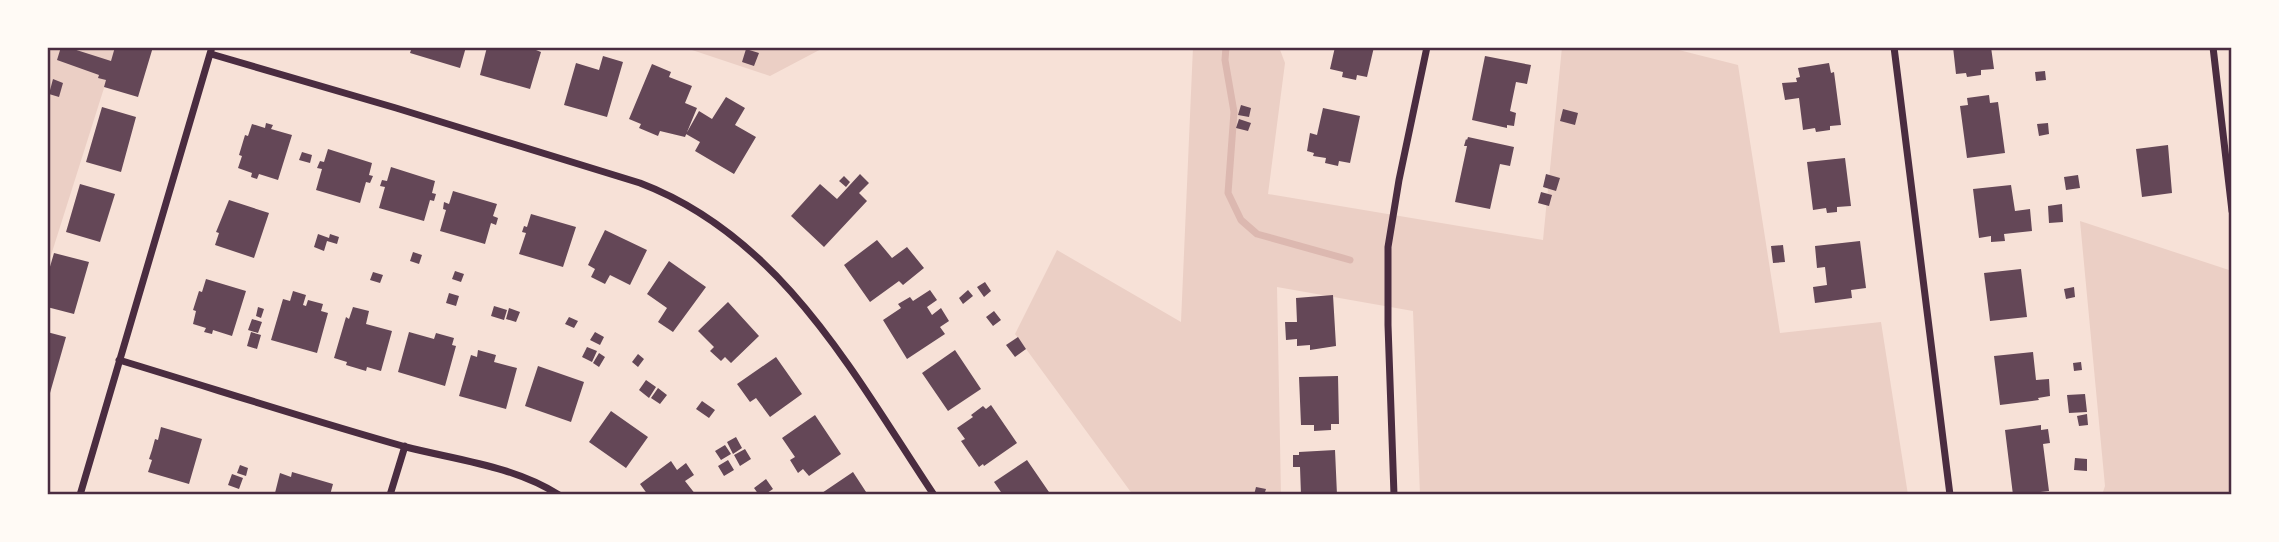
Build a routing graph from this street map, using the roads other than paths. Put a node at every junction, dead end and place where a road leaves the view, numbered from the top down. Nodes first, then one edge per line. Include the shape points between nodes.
1 (1427, 47) edge
2 (1894, 47) edge
3 (2213, 47) edge
4 (212, 50) edge
5 (2232, 211) edge
6 (119, 360) junction
7 (405, 446) junction
8 (80, 495) edge
9 (390, 495) edge
10 (559, 495) edge
11 (934, 495) edge
12 (1394, 495) edge
13 (1950, 495) edge

1 - 12 street via 1388,247
2 - 13 street
3 - 5 street
4 - 6 street
4 - 11 street via 605,172 672,195 701,212 746,245 805,306
6 - 7 street
6 - 8 street
7 - 9 street
7 - 10 street via 511,473

